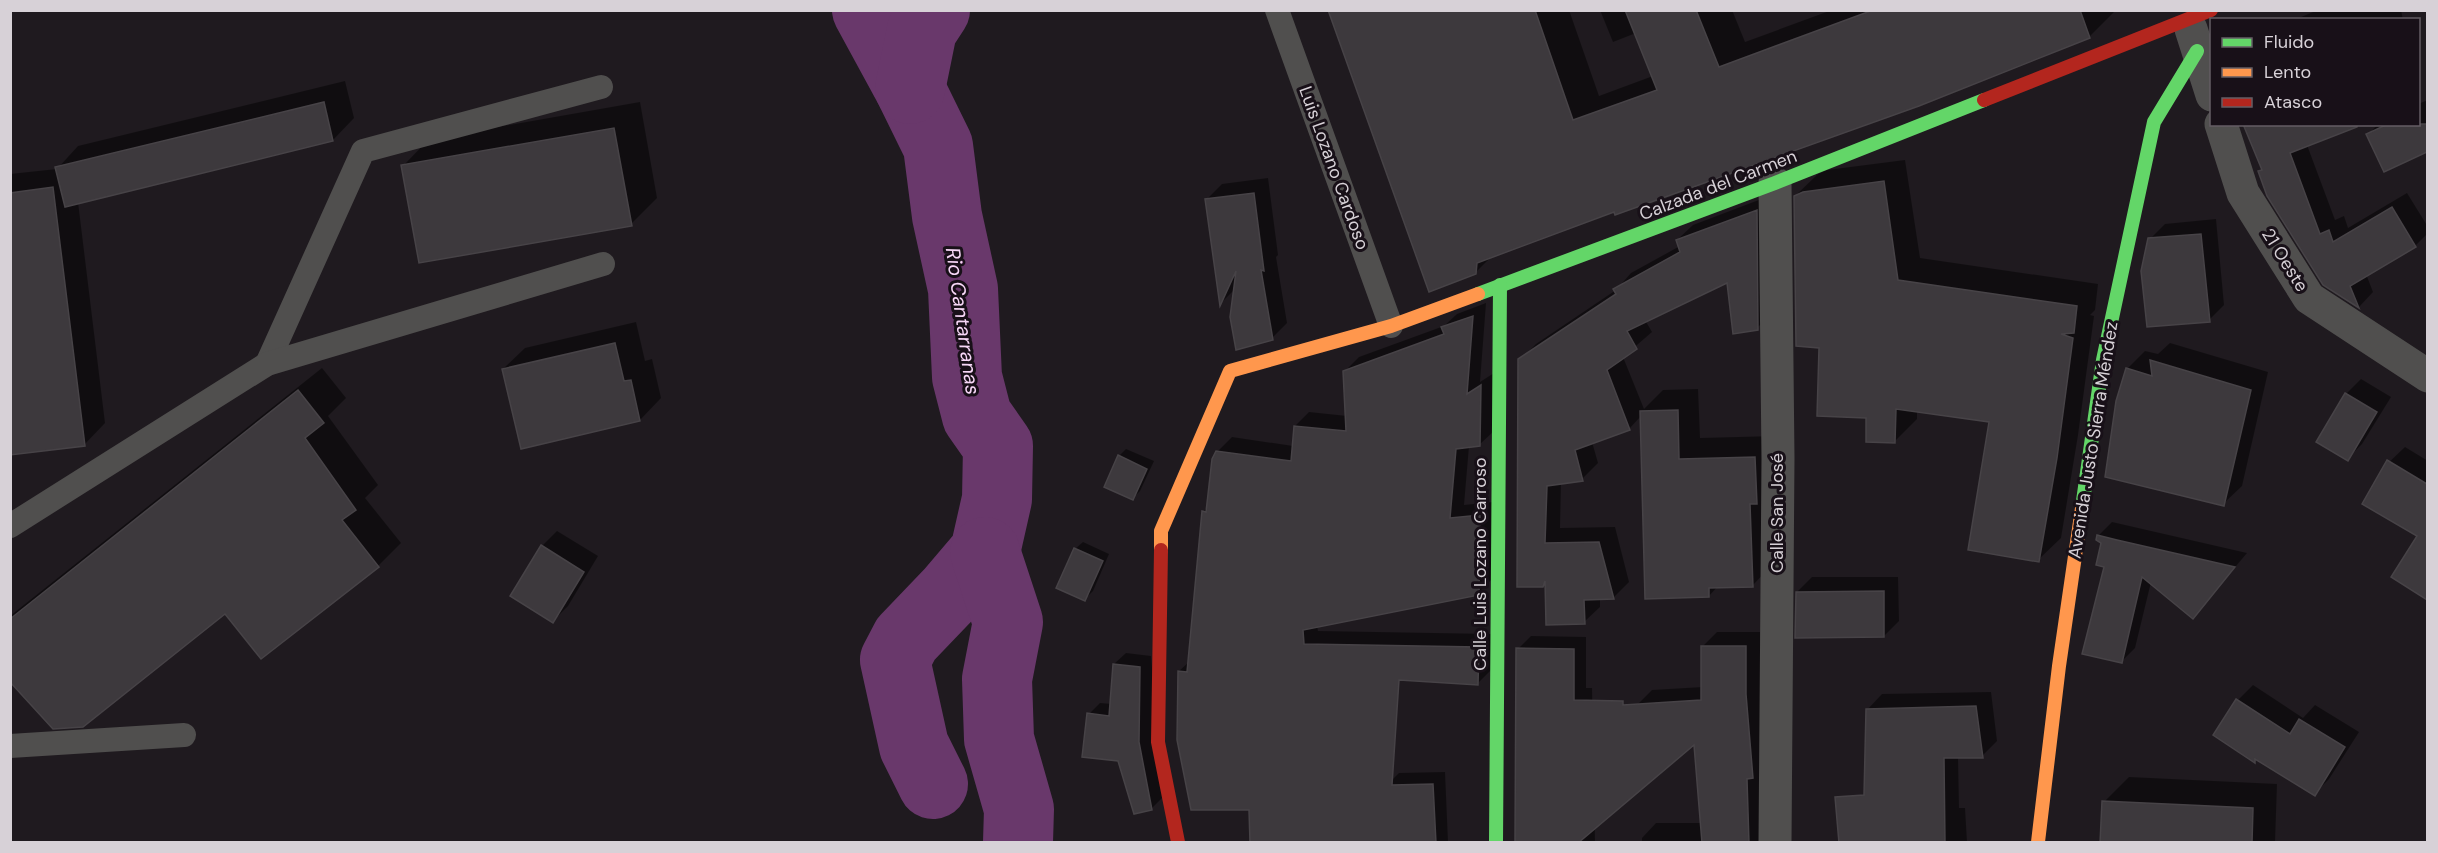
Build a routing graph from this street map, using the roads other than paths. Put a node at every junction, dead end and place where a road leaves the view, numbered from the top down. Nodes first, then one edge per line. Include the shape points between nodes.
1 (1277, 10) edge
2 (2195, 23) edge
3 (601, 87) dead end
4 (2210, 90) edge
5 (2222, 126) edge
6 (1774, 183) junction
7 (603, 264) dead end
8 (1500, 285) junction
9 (1390, 326) junction
10 (267, 364) junction
11 (2427, 376) edge
12 (10, 526) edge
13 (184, 735) dead end
14 (10, 746) edge
15 (1178, 843) edge
16 (1496, 843) edge
17 (1775, 843) edge
18 (2038, 843) edge

1 - 9 lane, Luis Lozano Cardoso
2 - 4 street
2 - 6 street, Calzada del Carmen
2 - 18 street, Avenida Justo Sierra Méndez via 2154,122 2103,360
3 - 10 lane via 363,151
5 - 11 street, 21 Oeste via 2243,193 2309,298
6 - 8 street, Calzada del Carmen
6 - 17 street, Calle San José via 1778,458
7 - 10 lane
8 - 9 street, Calzada del Carmen
8 - 16 street, Calle Luis Lozano Carroso
9 - 15 street, Calzada del Carmen via 1230,371 1161,531 1158,742
10 - 12 lane
13 - 14 lane

